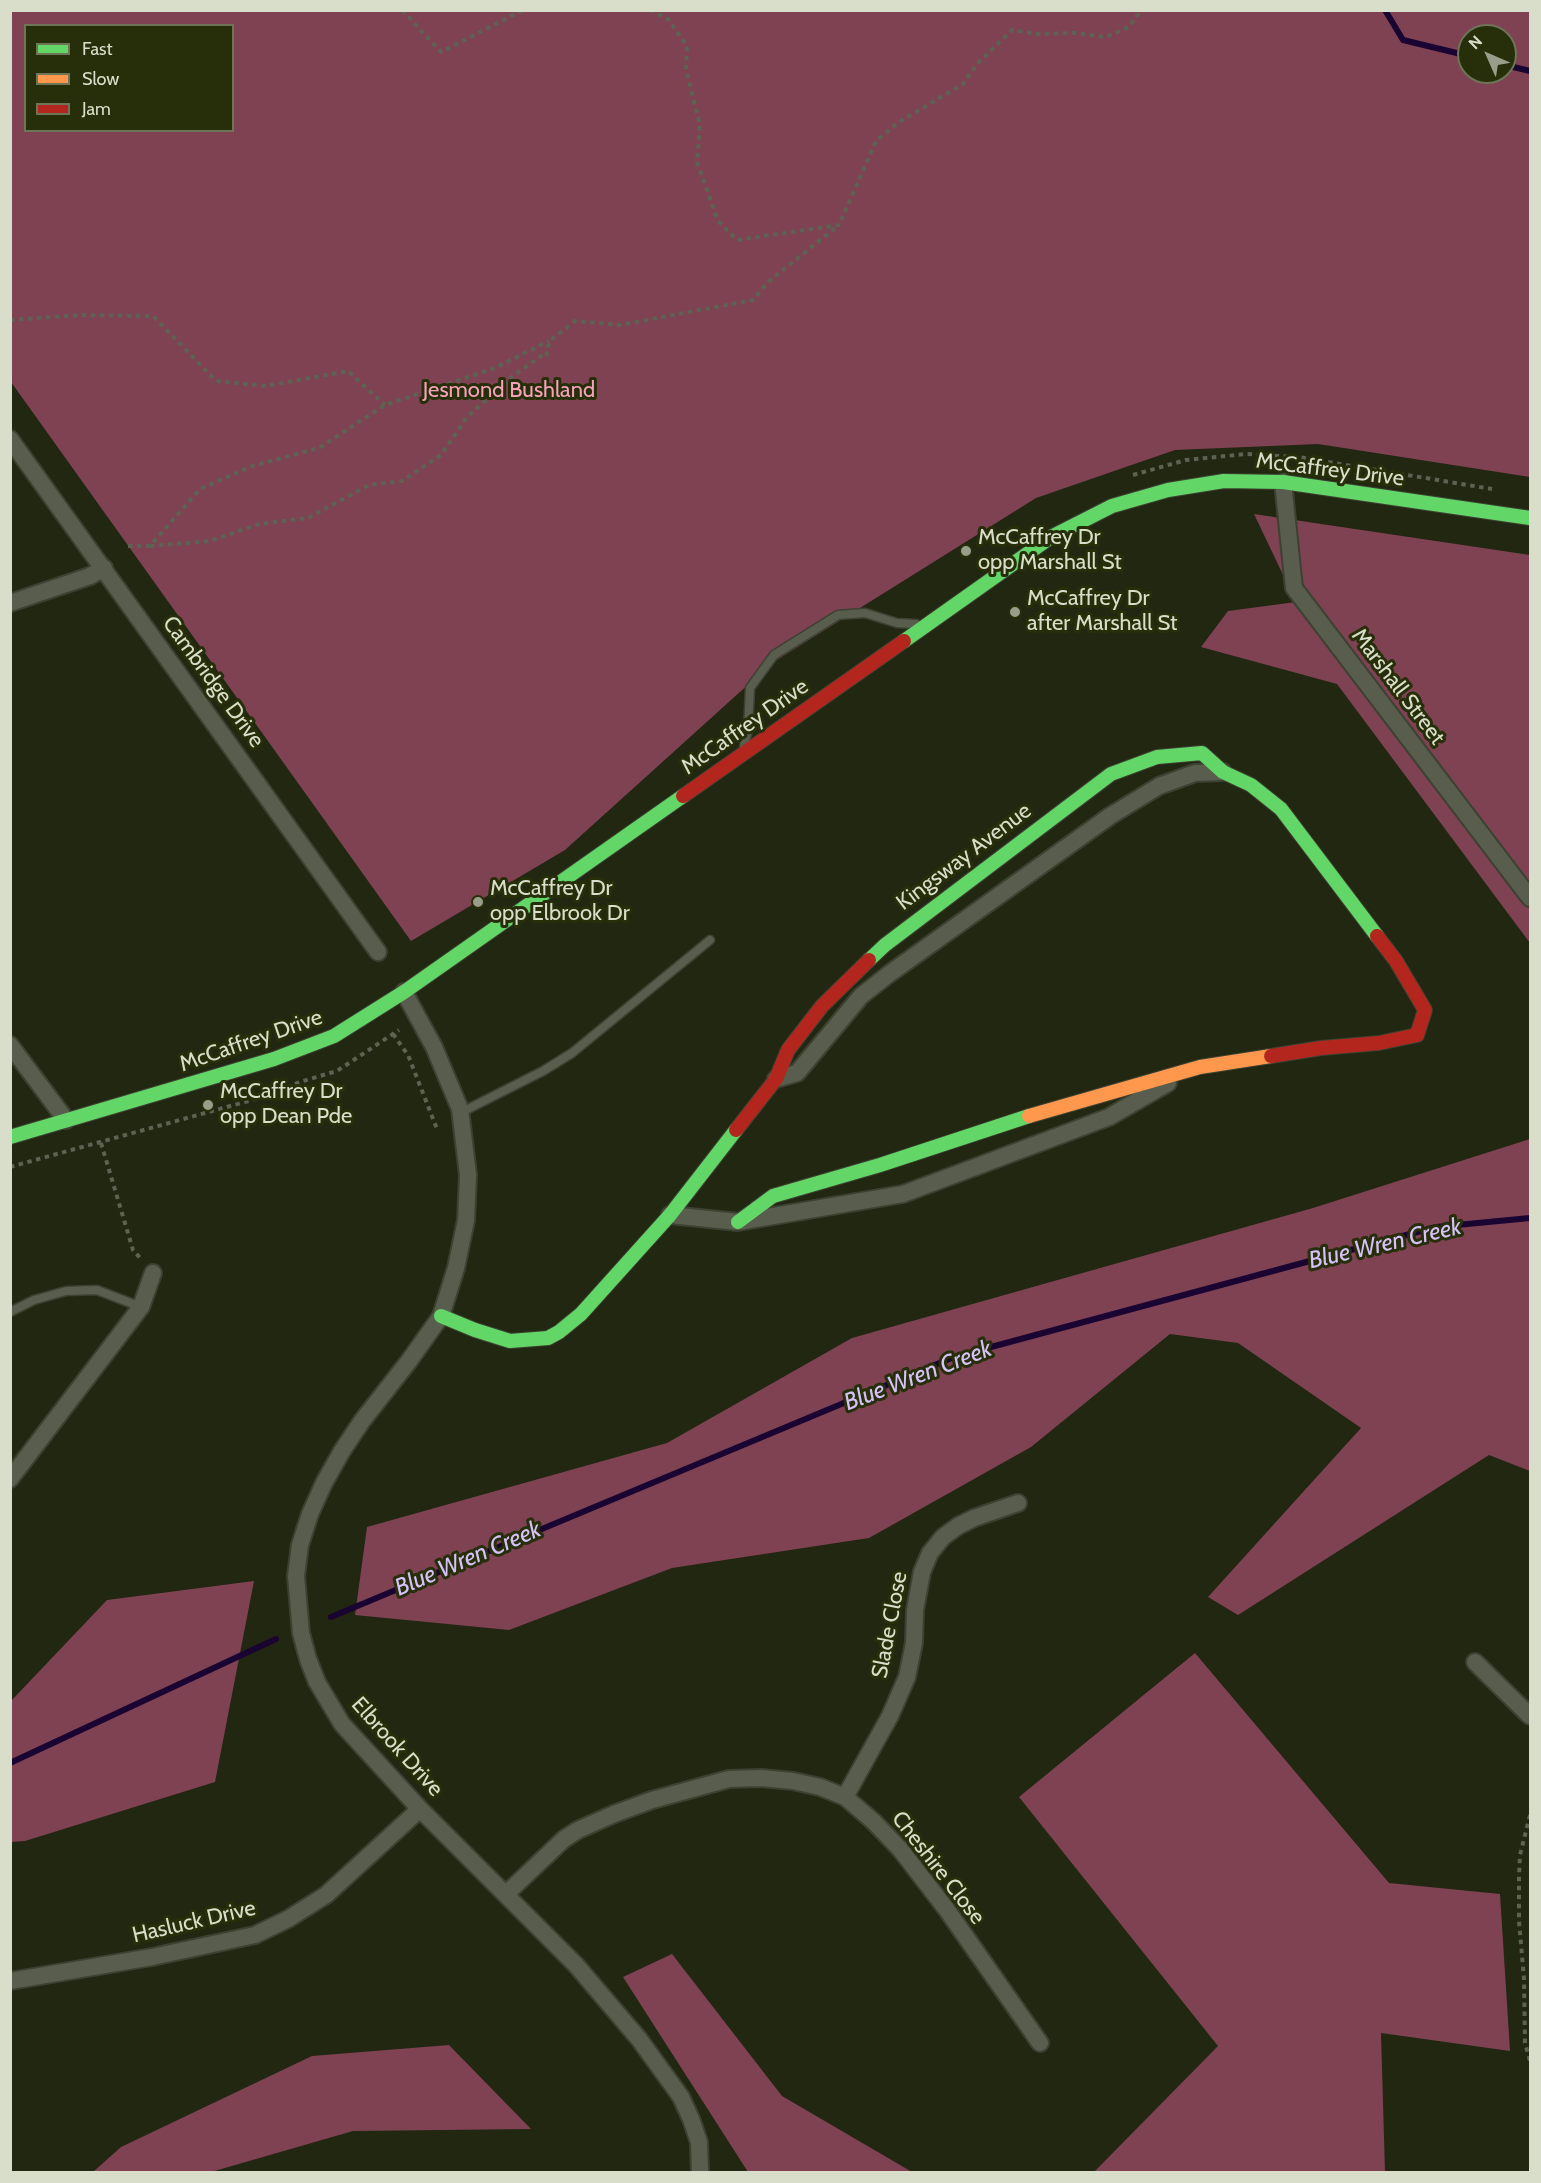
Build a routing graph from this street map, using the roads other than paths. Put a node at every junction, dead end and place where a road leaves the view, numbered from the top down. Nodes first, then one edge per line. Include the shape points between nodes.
1 (10, 439) edge
2 (1283, 482) junction
3 (1530, 518) edge
4 (104, 568) junction
5 (10, 603) edge
6 (927, 624) junction
7 (742, 755) junction
8 (1223, 772) junction
9 (1530, 898) edge
10 (710, 940) dead end
11 (378, 952) dead end
12 (404, 992) junction
13 (10, 1045) edge
14 (1200, 1067) junction
15 (776, 1079) junction
16 (460, 1113) junction
17 (66, 1120) junction
18 (10, 1137) edge
19 (670, 1215) junction
20 (738, 1222) junction
21 (153, 1273) road end
22 (141, 1307) junction
23 (10, 1312) edge
24 (441, 1316) junction
25 (10, 1479) edge
26 (1018, 1503) dead end
27 (1475, 1662) dead end
28 (1530, 1716) edge
29 (845, 1797) junction
30 (420, 1809) junction
31 (506, 1894) junction
32 (10, 1981) edge
33 (1040, 2043) dead end
34 (700, 2172) edge

1 - 4 street, Cambridge Drive
2 - 3 street, McCaffrey Drive
2 - 6 street, McCaffrey Drive via 1224,481 1168,490 1112,506 1052,537
2 - 9 street, Marshall Street via 1294,588
4 - 5 street
4 - 11 street, Cambridge Drive
6 - 7 street, McCaffrey Drive
6 - 7 lane via 897,623 865,614 838,615 774,655 750,688
7 - 12 street, McCaffrey Drive
8 - 14 street, Kingsway Avenue via 1251,785 1281,810 1396,961 1425,1010 1417,1035
8 - 15 street, Kingsway Avenue via 1195,773 1159,786 1110,816 861,996 797,1073
8 - 15 street, Kingsway Avenue via 1202,753 1156,757 1111,774 885,945 822,1006 788,1050
10 - 16 lane via 572,1053
12 - 16 street, Elbrook Drive via 434,1047
12 - 17 street, McCaffrey Drive via 334,1036 274,1059
13 - 17 street
14 - 20 street, Kingsway Avenue via 1065,1104 773,1196
14 - 20 street, Kingsway Avenue via 1109,1118 903,1194
15 - 19 street, Kingsway Avenue
16 - 24 street, Elbrook Drive via 468,1175 466,1220
17 - 18 street, McCaffrey Drive
19 - 20 street, Kingsway Avenue
19 - 24 street, Kingsway Avenue via 581,1314 548,1338 510,1341
21 - 22 street
22 - 23 lane via 97,1290 66,1291
22 - 25 street
24 - 30 street, Elbrook Drive via 362,1421 328,1475 310,1514 296,1576 301,1633 317,1682 342,1724
26 - 29 street, Slade Close via 958,1526 930,1553 922,1572 907,1677
27 - 28 street
29 - 31 street, Cheshire Close via 820,1787 761,1778 729,1779 652,1800 564,1839
29 - 33 street, Cheshire Close via 900,1850
30 - 31 street, Elbrook Drive
30 - 32 street, Hasluck Drive via 326,1895 255,1935
31 - 34 street, Elbrook Drive via 606,1998 681,2097 699,2142

